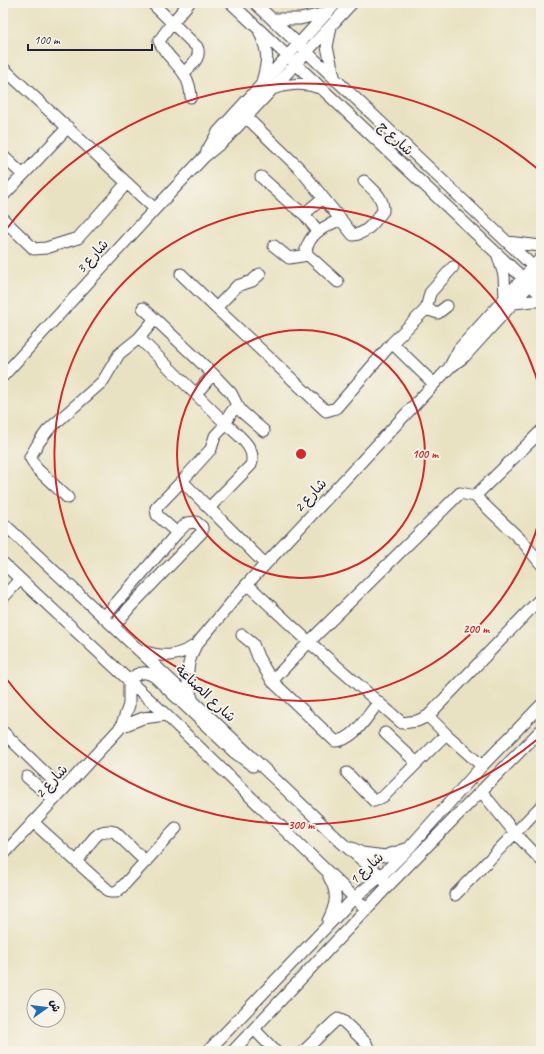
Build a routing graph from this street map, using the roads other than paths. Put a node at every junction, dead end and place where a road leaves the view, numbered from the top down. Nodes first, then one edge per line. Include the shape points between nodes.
1 (152, 3) edge
2 (189, 3) edge
3 (231, 3) edge
4 (255, 3) edge
5 (336, 3) edge
6 (352, 3) edge
7 (327, 13) junction
8 (272, 19) junction
9 (172, 23) junction
10 (332, 24) junction
11 (257, 27) junction
12 (297, 44) junction
13 (306, 52) junction
14 (291, 60) junction
15 (3, 68) edge
16 (184, 73) junction
17 (335, 80) junction
18 (262, 84) junction
19 (272, 89) junction
20 (322, 89) junction
21 (192, 98) dead end
22 (246, 118) junction
23 (68, 127) junction
24 (3, 156) edge
25 (204, 157) junction
26 (23, 174) junction
27 (261, 178) dead end
28 (364, 181) dead end
29 (126, 184) junction
30 (3, 196) edge
31 (323, 198) junction
32 (155, 209) junction
33 (304, 214) junction
34 (3, 219) edge
35 (341, 219) junction
36 (318, 231) junction
37 (507, 242) junction
38 (274, 246) dead end
39 (541, 246) edge
40 (497, 254) junction
41 (308, 255) junction
42 (541, 258) edge
43 (453, 266) dead end
44 (539, 271) edge
45 (181, 274) dead end
46 (260, 274) dead end
47 (338, 282) dead end
48 (527, 282) junction
49 (541, 295) edge
50 (509, 301) junction
51 (541, 301) edge
52 (448, 306) dead end
53 (143, 308) dead end
54 (216, 308) junction
55 (426, 309) junction
56 (155, 319) junction
57 (139, 338) junction
58 (392, 343) junction
59 (213, 374) junction
60 (3, 376) edge
61 (434, 384) junction
62 (196, 394) junction
63 (237, 405) junction
64 (226, 424) junction
65 (264, 431) dead end
66 (541, 431) edge
67 (182, 480) junction
68 (475, 496) junction
69 (68, 498) dead end
70 (209, 508) junction
71 (3, 523) edge
72 (177, 533) junction
73 (3, 563) edge
74 (265, 564) junction
75 (541, 564) edge
76 (20, 579) junction
77 (247, 584) junction
78 (3, 598) edge
79 (541, 598) edge
80 (104, 617) junction
81 (114, 626) junction
82 (242, 635) dead end
83 (309, 642) junction
84 (196, 645) junction
85 (139, 650) junction
86 (129, 681) junction
87 (272, 681) junction
88 (193, 701) junction
89 (378, 703) junction
90 (541, 705) edge
91 (166, 716) junction
92 (428, 716) junction
93 (121, 728) junction
94 (541, 730) edge
95 (3, 732) edge
96 (385, 733) dead end
97 (446, 734) junction
98 (417, 763) junction
99 (482, 766) junction
100 (347, 773) dead end
101 (27, 777) dead end
102 (274, 778) junction
103 (63, 790) junction
104 (481, 791) junction
105 (54, 800) junction
106 (541, 806) edge
107 (33, 822) junction
108 (176, 828) dead end
109 (515, 833) junction
110 (342, 843) junction
111 (409, 848) junction
112 (3, 855) edge
113 (541, 860) edge
114 (77, 862) junction
115 (146, 862) junction
116 (325, 870) junction
117 (381, 876) junction
118 (388, 886) junction
119 (455, 895) dead end
120 (354, 898) junction
121 (366, 909) junction
122 (325, 929) junction
123 (254, 1029) junction
124 (208, 1051) edge
125 (233, 1051) edge
126 (275, 1051) edge
127 (304, 1051) edge
128 (367, 1051) edge

1 - 9 street
2 - 9 street
3 - 11 street, شارع ج
4 - 8 street, شارع ج
5 - 7 street, شارع 3
6 - 10 street, شارع 3
7 - 8 street via 300,19
7 - 12 street, شارع 3
8 - 12 street, شارع ج
9 - 16 street via 159,41
9 - 16 street via 199,52 199,56
10 - 13 street, شارع 3
10 - 17 street via 327,47
11 - 14 street, شارع ج
11 - 18 street via 268,55
12 - 13 street, شارع ج
12 - 14 street, شارع 3
13 - 14 street, شارع 3
13 - 17 street, شارع ج
14 - 18 street, شارع 3
14 - 19 street, شارع 3
14 - 20 street, شارع ج
15 - 23 street
16 - 21 street via 191,88
17 - 37 street, شارع ج
18 - 25 street, شارع 3 via 218,132
19 - 20 street via 298,84 309,84
19 - 22 street, شارع 3
20 - 40 street, شارع ج
22 - 25 street, شارع 3
22 - 31 street via 301,170
23 - 26 street
23 - 29 street
24 - 26 street
25 - 32 street, شارع 3
26 - 30 street
27 - 33 street
28 - 35 street via 380,196 383,210 367,230 357,235 350,233
29 - 32 street
29 - 34 street via 78,238 46,248 34,249
31 - 33 street
31 - 35 street
32 - 60 street, شارع 3
33 - 36 street
35 - 36 street
36 - 41 street via 308,242
37 - 39 street
37 - 44 street, شارع ج
38 - 41 street via 289,258
40 - 48 street, شارع ج
40 - 50 street
41 - 47 street
42 - 44 street, شارع 2
43 - 55 street via 430,293
44 - 48 street, شارع 2
45 - 54 street
46 - 54 street via 252,281 237,286
48 - 49 street, شارع ج
48 - 50 street, شارع 2
50 - 51 street
50 - 61 street, شارع 2 via 460,348 449,368
52 - 55 street via 438,313
53 - 56 street
54 - 58 street via 326,411 336,408
55 - 58 street
56 - 57 street
56 - 59 street
57 - 62 street
57 - 69 street via 119,354 103,381 48,430 30,457 37,469
58 - 61 street
59 - 62 street
59 - 63 street
61 - 74 street, شارع 2
62 - 64 street
63 - 64 street
63 - 65 street
64 - 67 street via 210,449
64 - 70 street via 250,448 253,458 251,465
66 - 68 street
67 - 70 street
67 - 72 street via 156,508 157,515
68 - 75 street via 523,542
68 - 83 street via 460,493
70 - 74 street
71 - 80 street, شارع الصناعة
72 - 80 street
72 - 81 street via 187,523 196,522 202,527 202,532
73 - 76 street
74 - 77 street, شارع 2
76 - 78 street
76 - 86 street
77 - 83 street
77 - 84 street, شارع 2
79 - 92 street
80 - 81 street, شارع الصناعة
81 - 85 street, شارع الصناعة
82 - 87 street via 253,644
83 - 87 street
83 - 89 street
84 - 85 street, شارع 2 via 173,656 160,656
84 - 88 street, شارع 2 via 190,655 187,673
85 - 88 street, شارع الصناعة
86 - 91 street
86 - 93 street, شارع 2 via 129,705
86 - 102 street via 133,676 143,672 155,677 234,752
87 - 89 street via 335,741 342,741 355,732
88 - 102 street, شارع الصناعة
89 - 92 street via 402,723
90 - 99 street, شارع 1
91 - 93 street, شارع 2 via 143,718
91 - 116 street
92 - 97 street
93 - 103 street, شارع 2
94 - 104 street, شارع 1
95 - 103 street
96 - 98 street
97 - 98 street
97 - 99 street
98 - 100 street via 384,796 374,801
99 - 111 street, شارع 1
101 - 105 street
102 - 110 street, شارع الصناعة
103 - 105 street, شارع 2
104 - 109 street
104 - 118 street, شارع 1
105 - 107 street, شارع 2
106 - 109 street
107 - 112 street, شارع 2
107 - 114 street
108 - 115 street
109 - 113 street
109 - 119 street
110 - 111 street via 362,853 385,856
110 - 117 street, شارع الصناعة
111 - 117 street, شارع 1
114 - 115 street via 110,892 116,892
114 - 115 street via 96,836 103,831 109,831 115,832
116 - 120 street
116 - 122 street via 333,884 336,899
117 - 118 street, شارع الصناعة
117 - 120 street, شارع 1
118 - 121 street, شارع 1
120 - 121 street
120 - 122 street, شارع 1
121 - 123 street, شارع 1
122 - 124 street, شارع 1
123 - 125 street, شارع 1
123 - 126 street
127 - 128 street via 334,1022 340,1020 367,1044

